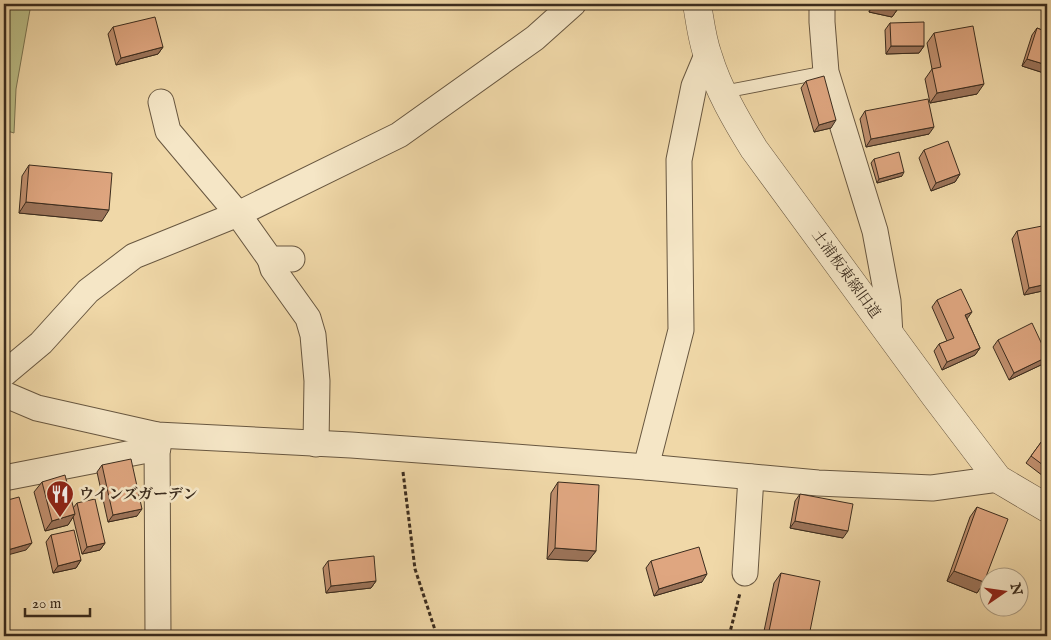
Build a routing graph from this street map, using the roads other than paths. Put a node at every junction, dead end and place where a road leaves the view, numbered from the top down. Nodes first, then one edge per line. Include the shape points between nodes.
1 (573, 4) edge
2 (697, 4) edge
3 (822, 4) edge
4 (707, 55) junction
5 (826, 72) junction
6 (723, 92) junction
7 (162, 102) dead end
8 (238, 214) junction
9 (890, 335) junction
10 (4, 374) edge
11 (4, 394) edge
12 (157, 442) junction
13 (316, 444) junction
14 (646, 467) junction
15 (751, 477) junction
16 (4, 478) edge
17 (998, 479) junction
18 (1047, 508) edge
19 (745, 573) road end
20 (158, 636) edge

1 - 8 street via 535,38 399,135
2 - 4 street, 土浦板東線旧道
3 - 5 street
4 - 6 street, 土浦板東線旧道
4 - 14 street via 694,86 679,160 681,330
5 - 6 lane
5 - 9 street via 875,231 888,301
6 - 9 street, 土浦板東線旧道 via 754,149
7 - 8 street via 168,132
8 - 10 street via 134,256 88,291 41,343
8 - 13 street via 281,259 273,269 308,318 313,335 317,381
9 - 17 street, 土浦板東線旧道
11 - 12 street via 37,408
12 - 13 street
12 - 16 street
12 - 20 street
13 - 14 street
14 - 15 street
15 - 17 street via 818,484 932,488
15 - 19 street
17 - 18 street, 土浦板東線旧道

